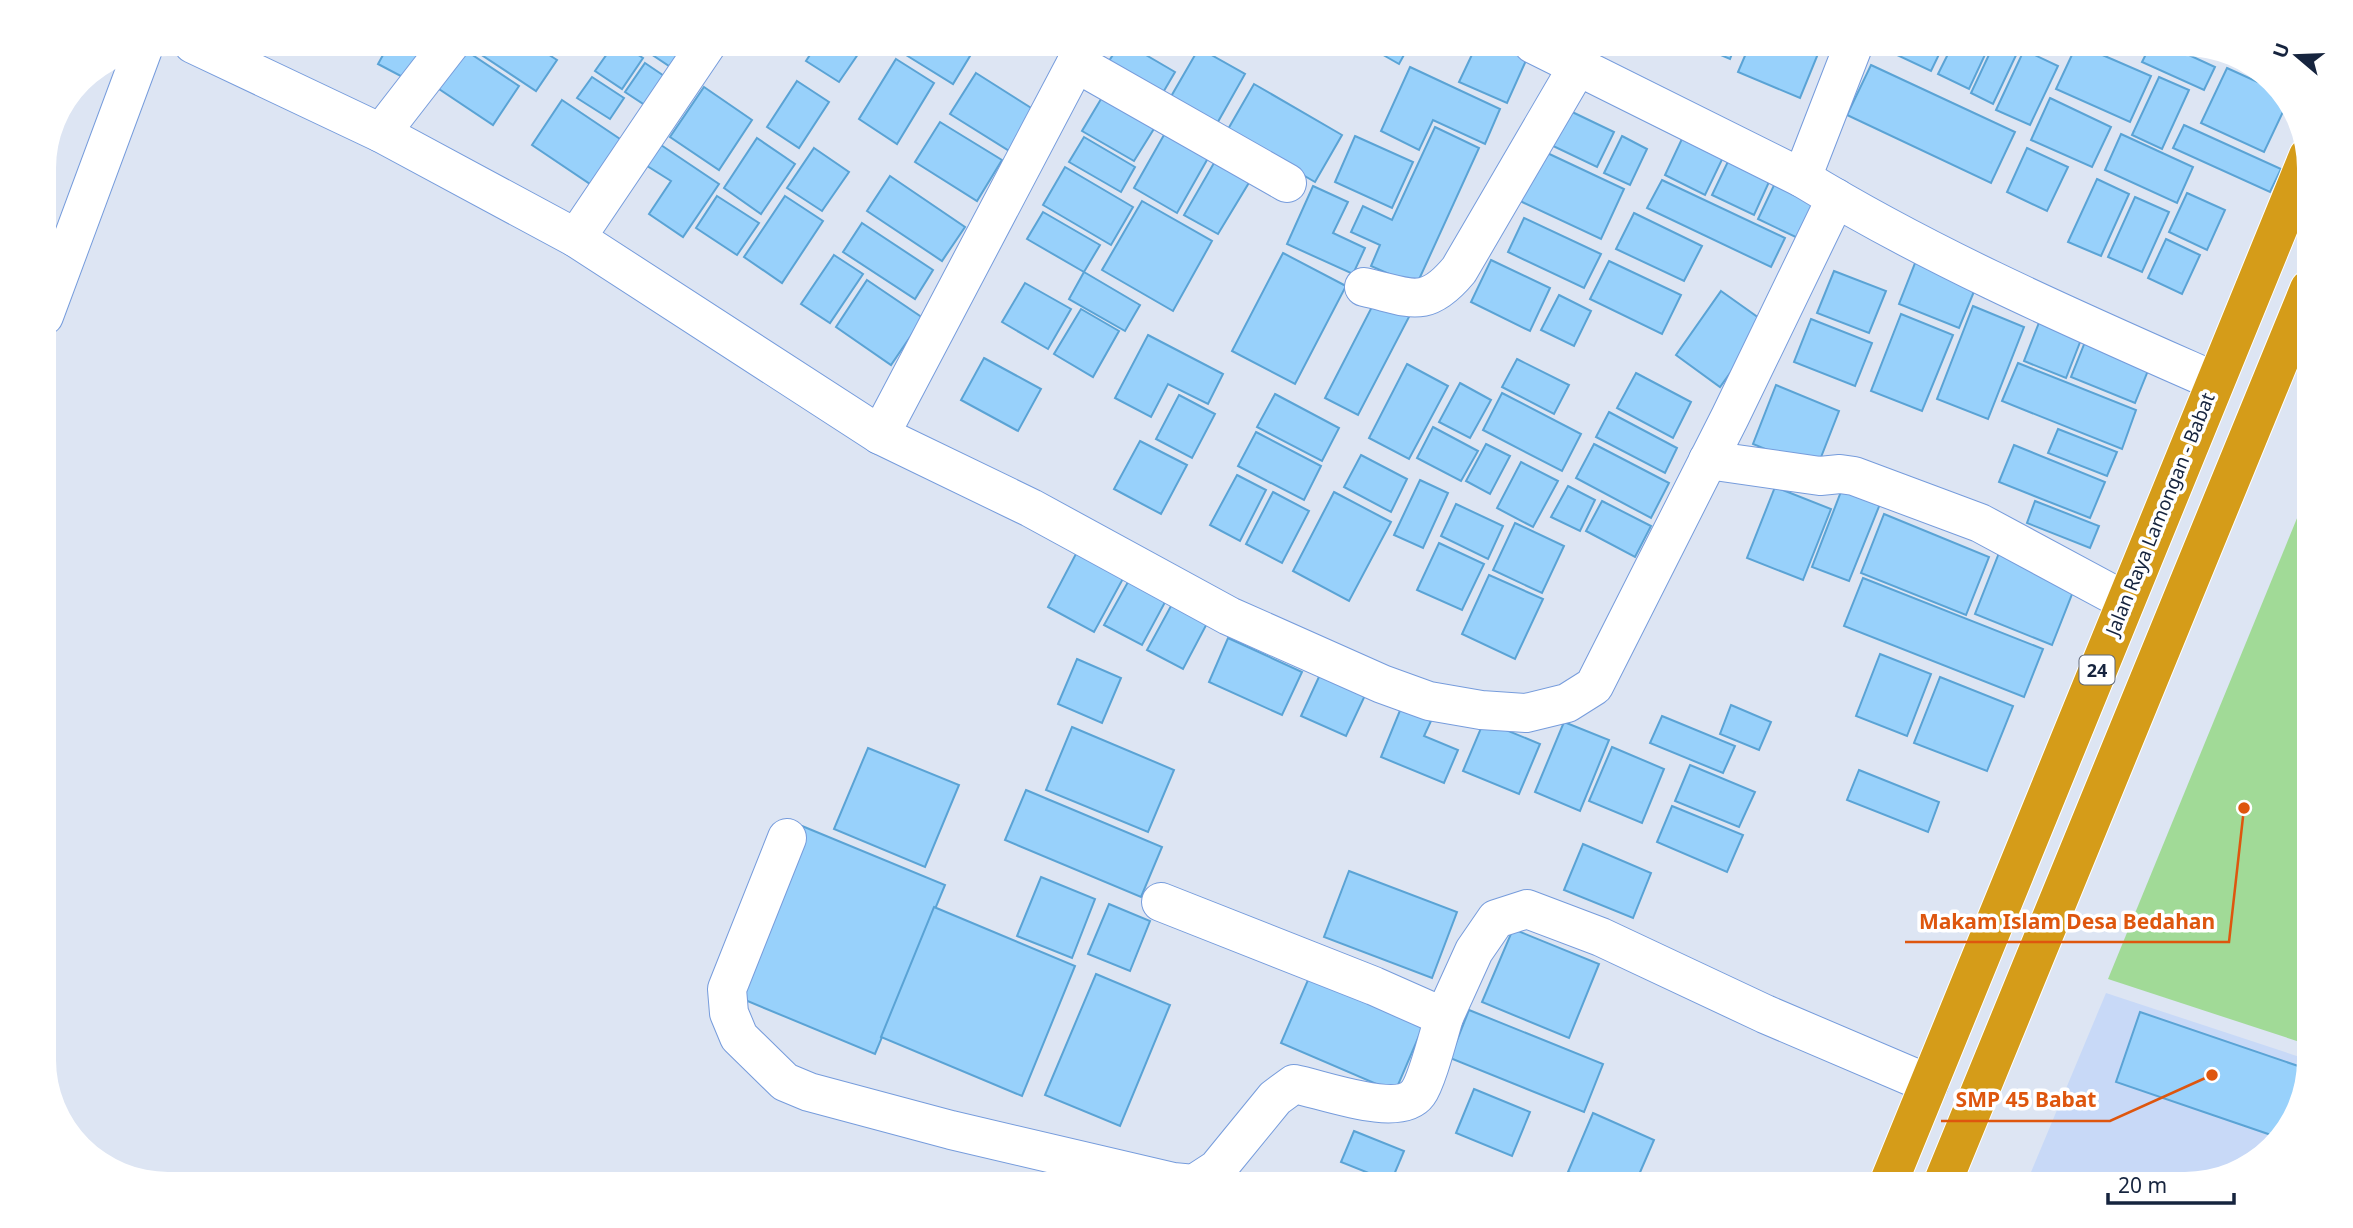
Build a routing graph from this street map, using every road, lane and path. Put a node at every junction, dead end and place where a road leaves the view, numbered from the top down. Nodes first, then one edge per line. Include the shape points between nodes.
1 (218, 56) edge
2 (441, 56) edge
3 (699, 56) edge
4 (1079, 56) edge
5 (1086, 56) edge
6 (1558, 56) edge
7 (1849, 56) edge
8 (139, 60) edge
9 (1578, 66) junction
10 (382, 133) junction
11 (1802, 178) junction
12 (2297, 182) edge
13 (1287, 183) dead end
14 (1836, 198) junction
15 (576, 238) junction
16 (56, 284) edge
17 (1364, 287) dead end
18 (2297, 319) edge
19 (2214, 382) junction
20 (880, 435) junction
21 (1708, 460) junction
22 (2125, 601) junction
23 (787, 838) dead end
24 (1161, 902) dead end
25 (1444, 1017) junction
26 (1913, 1077) junction
27 (1130, 1172) edge
28 (1212, 1172) edge
29 (1891, 1172) edge
30 (1956, 1172) edge

1 - 10 street
2 - 10 street
3 - 15 street
4 - 20 street
5 - 13 street
6 - 9 street
7 - 11 street
8 - 16 street
9 - 11 street
9 - 17 street via 1460,270 1443,290 1418,299
10 - 15 street
11 - 14 street
12 - 19 highway, Jalan Raya Lamongan - Babat / 24
14 - 19 street via 2010,290
14 - 21 street
15 - 20 street
18 - 30 highway
19 - 22 highway, Jalan Raya Lamongan - Babat / 24
20 - 21 street via 1031,508 1229,616 1382,684 1429,701 1526,713 1567,703 1594,685
21 - 22 street via 1820,476 1854,476 1980,523
22 - 26 highway, Jalan Raya Lamongan - Babat / 24
23 - 27 street via 727,989 729,1013 739,1037 785,1082 809,1093
24 - 25 street
25 - 26 street via 1474,951 1496,919 1527,909 1601,937
25 - 28 street via 1418,1093 1407,1102 1376,1104 1294,1084 1275,1098
26 - 29 highway, Jalan Raya Lamongan - Babat / 24

